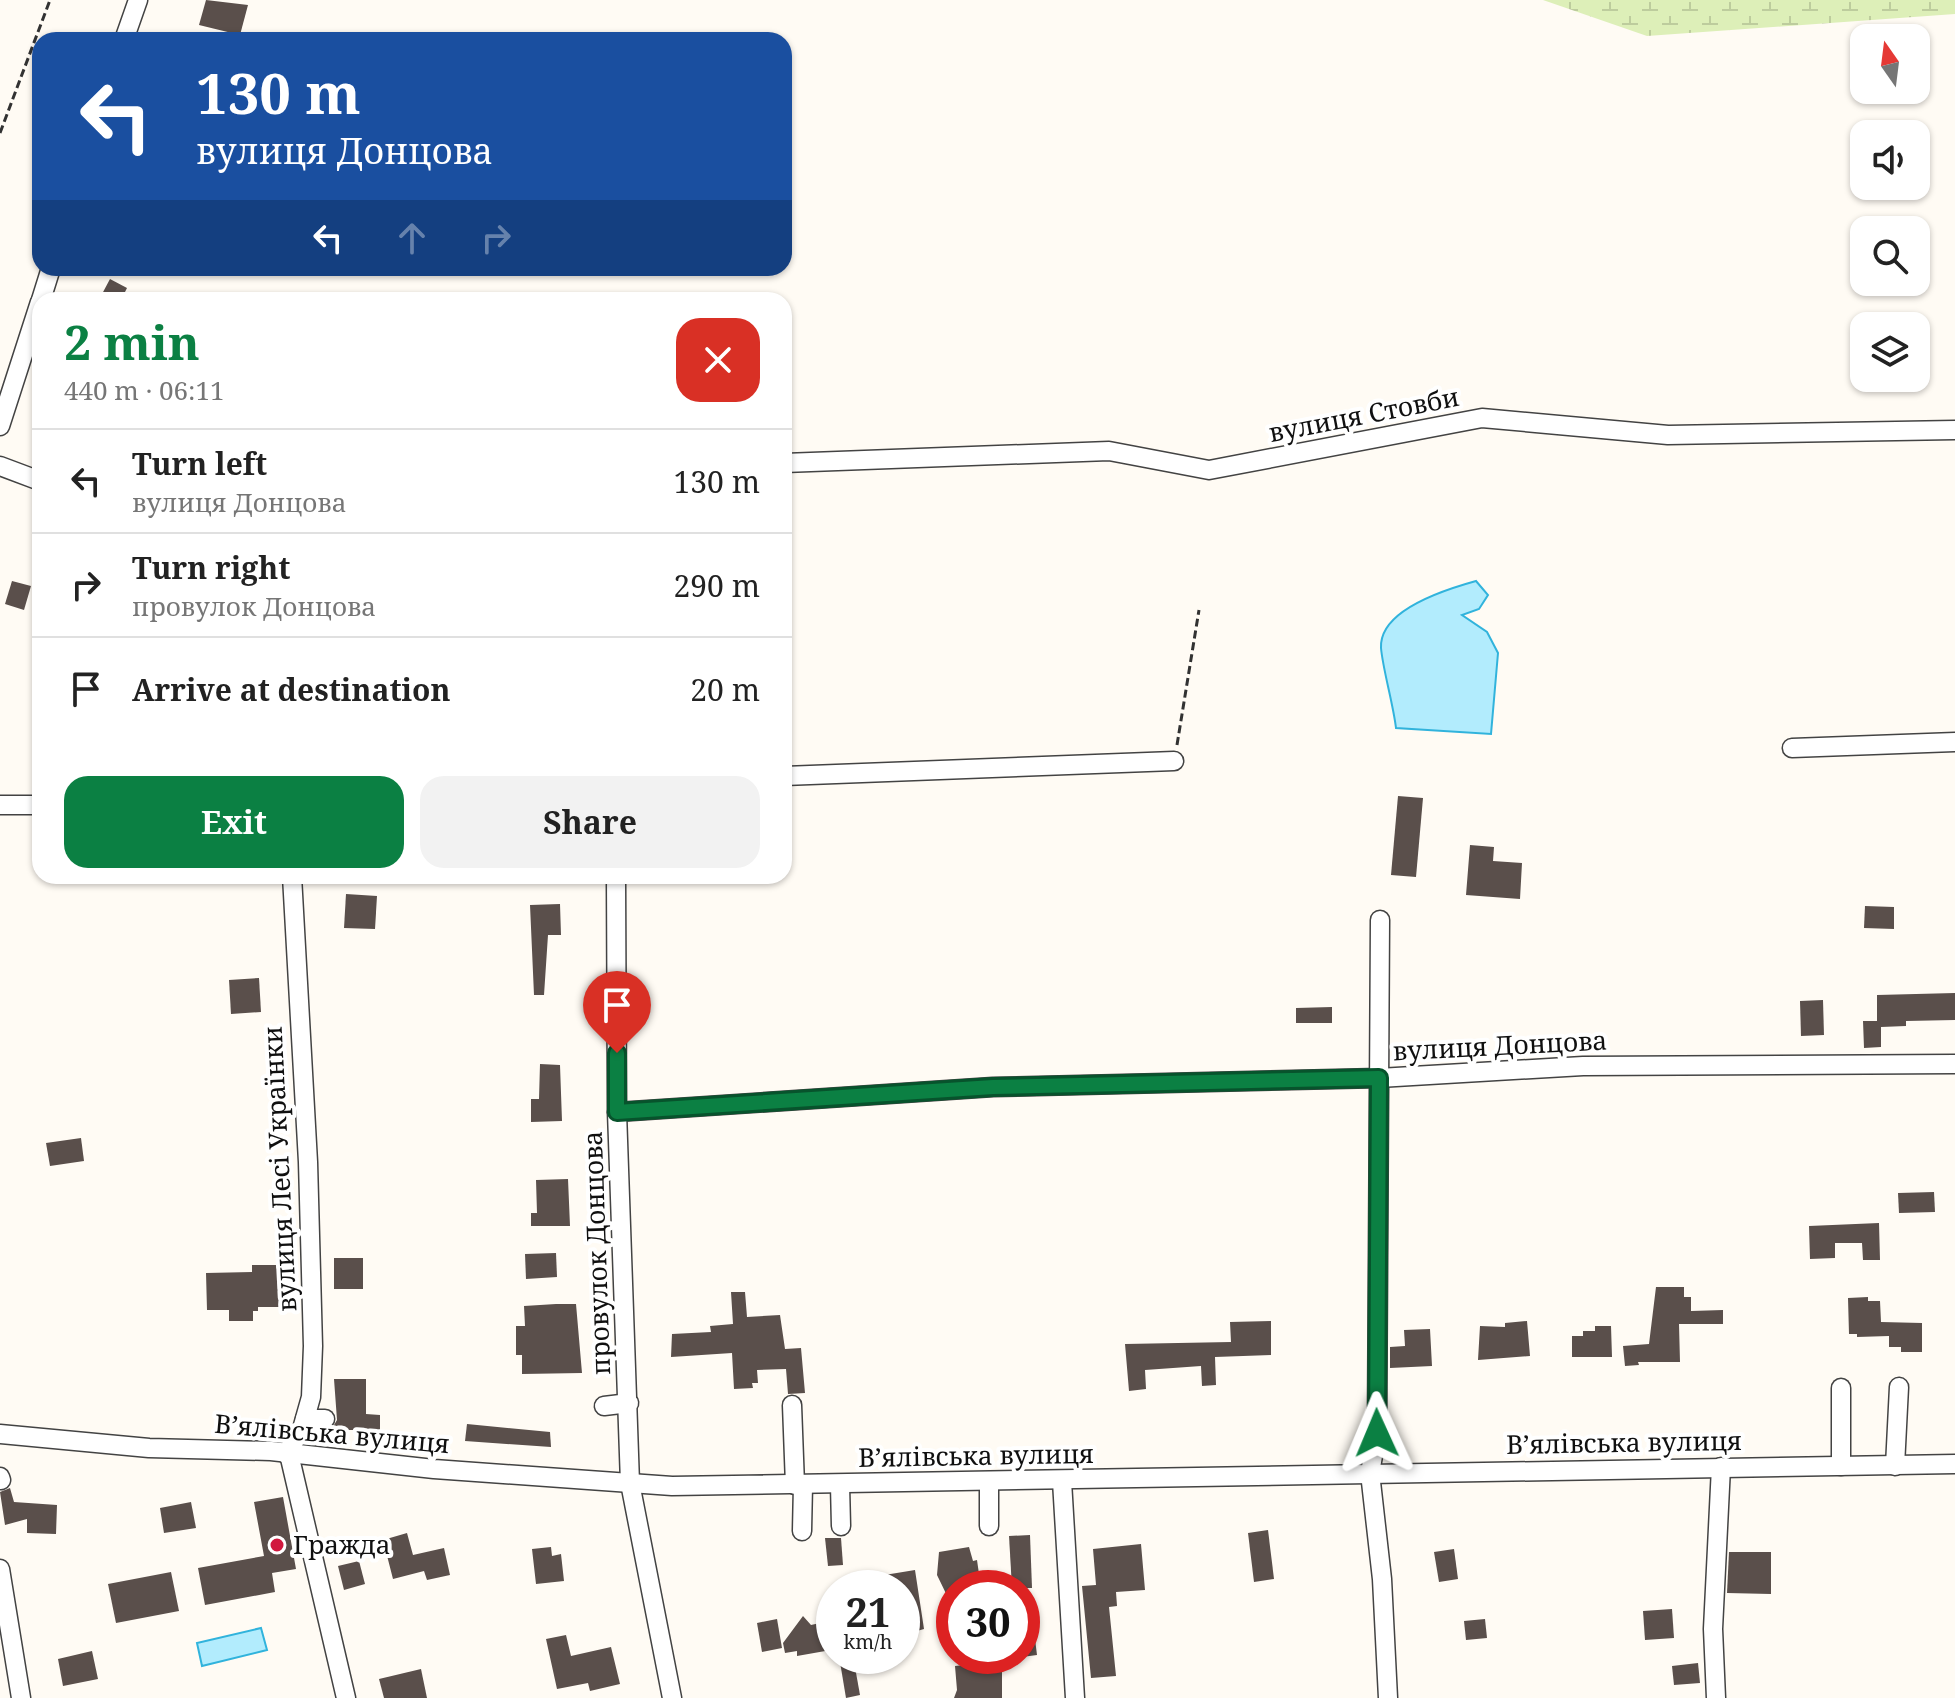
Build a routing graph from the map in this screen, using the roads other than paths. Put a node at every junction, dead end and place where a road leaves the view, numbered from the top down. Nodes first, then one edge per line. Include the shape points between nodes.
1 (138, 0) edge
2 (127, 32) edge
3 (32, 322) edge
4 (5, 392) edge
5 (0, 426) edge
6 (1955, 430) edge
7 (792, 463) edge
8 (0, 466) edge
9 (32, 478) edge
10 (1955, 742) edge
11 (1792, 748) dead end
12 (1174, 761) road end
13 (792, 776) edge
14 (0, 805) edge
15 (32, 805) edge
16 (292, 884) edge
17 (616, 884) edge
18 (1380, 920) dead end
19 (1955, 1064) edge
20 (1379, 1078) junction
21 (617, 1112) junction
22 (1899, 1387) dead end
23 (1841, 1388) dead end
24 (629, 1403) junction
25 (792, 1405) dead end
26 (604, 1406) dead end
27 (305, 1419) junction
28 (325, 1419) dead end
29 (0, 1434) edge
30 (288, 1454) junction
31 (1955, 1464) edge
32 (1841, 1466) junction
33 (1895, 1466) junction
34 (1721, 1467) junction
35 (1370, 1473) junction
36 (1062, 1481) junction
37 (989, 1482) junction
38 (630, 1483) junction
39 (799, 1485) junction
40 (840, 1485) junction
41 (841, 1526) dead end
42 (989, 1526) dead end
43 (802, 1531) dead end
44 (0, 1569) edge
45 (21, 1698) edge
46 (346, 1698) edge
47 (672, 1698) edge
48 (1075, 1698) edge
49 (1388, 1698) edge
50 (1716, 1698) edge

1 - 2 street
3 - 4 street
4 - 5 street
6 - 7 street, вулиця Стовби via 1668,435 1482,418 1209,470 1109,451
8 - 9 street
10 - 11 street
12 - 13 street
14 - 15 street
16 - 27 street, вулиця Лесі Українки via 319,1331
17 - 21 street, провулок Донцова
18 - 20 street
19 - 20 street, вулиця Донцова via 1583,1066
20 - 21 street, вулиця Донцова via 993,1087
20 - 35 street via 1377,1433
21 - 24 street, провулок Донцова
22 - 33 street
23 - 32 street
24 - 26 street
24 - 38 street, провулок Донцова
25 - 39 street
27 - 28 street
27 - 30 street, вулиця Лесі Українки
29 - 30 street, В’ялівська вулиця
30 - 38 street, В’ялівська вулиця
30 - 46 street
31 - 33 street, В’ялівська вулиця
32 - 33 street, В’ялівська вулиця
32 - 34 street, В’ялівська вулиця
34 - 35 street, В’ялівська вулиця
34 - 50 street via 1713,1629
35 - 36 street, В’ялівська вулиця
35 - 49 street
36 - 37 street, В’ялівська вулиця
36 - 48 street
37 - 40 street, В’ялівська вулиця
37 - 42 street
38 - 39 street, В’ялівська вулиця
38 - 47 street, провулок Донцова
39 - 40 street, В’ялівська вулиця
39 - 43 street
40 - 41 street
44 - 45 street

